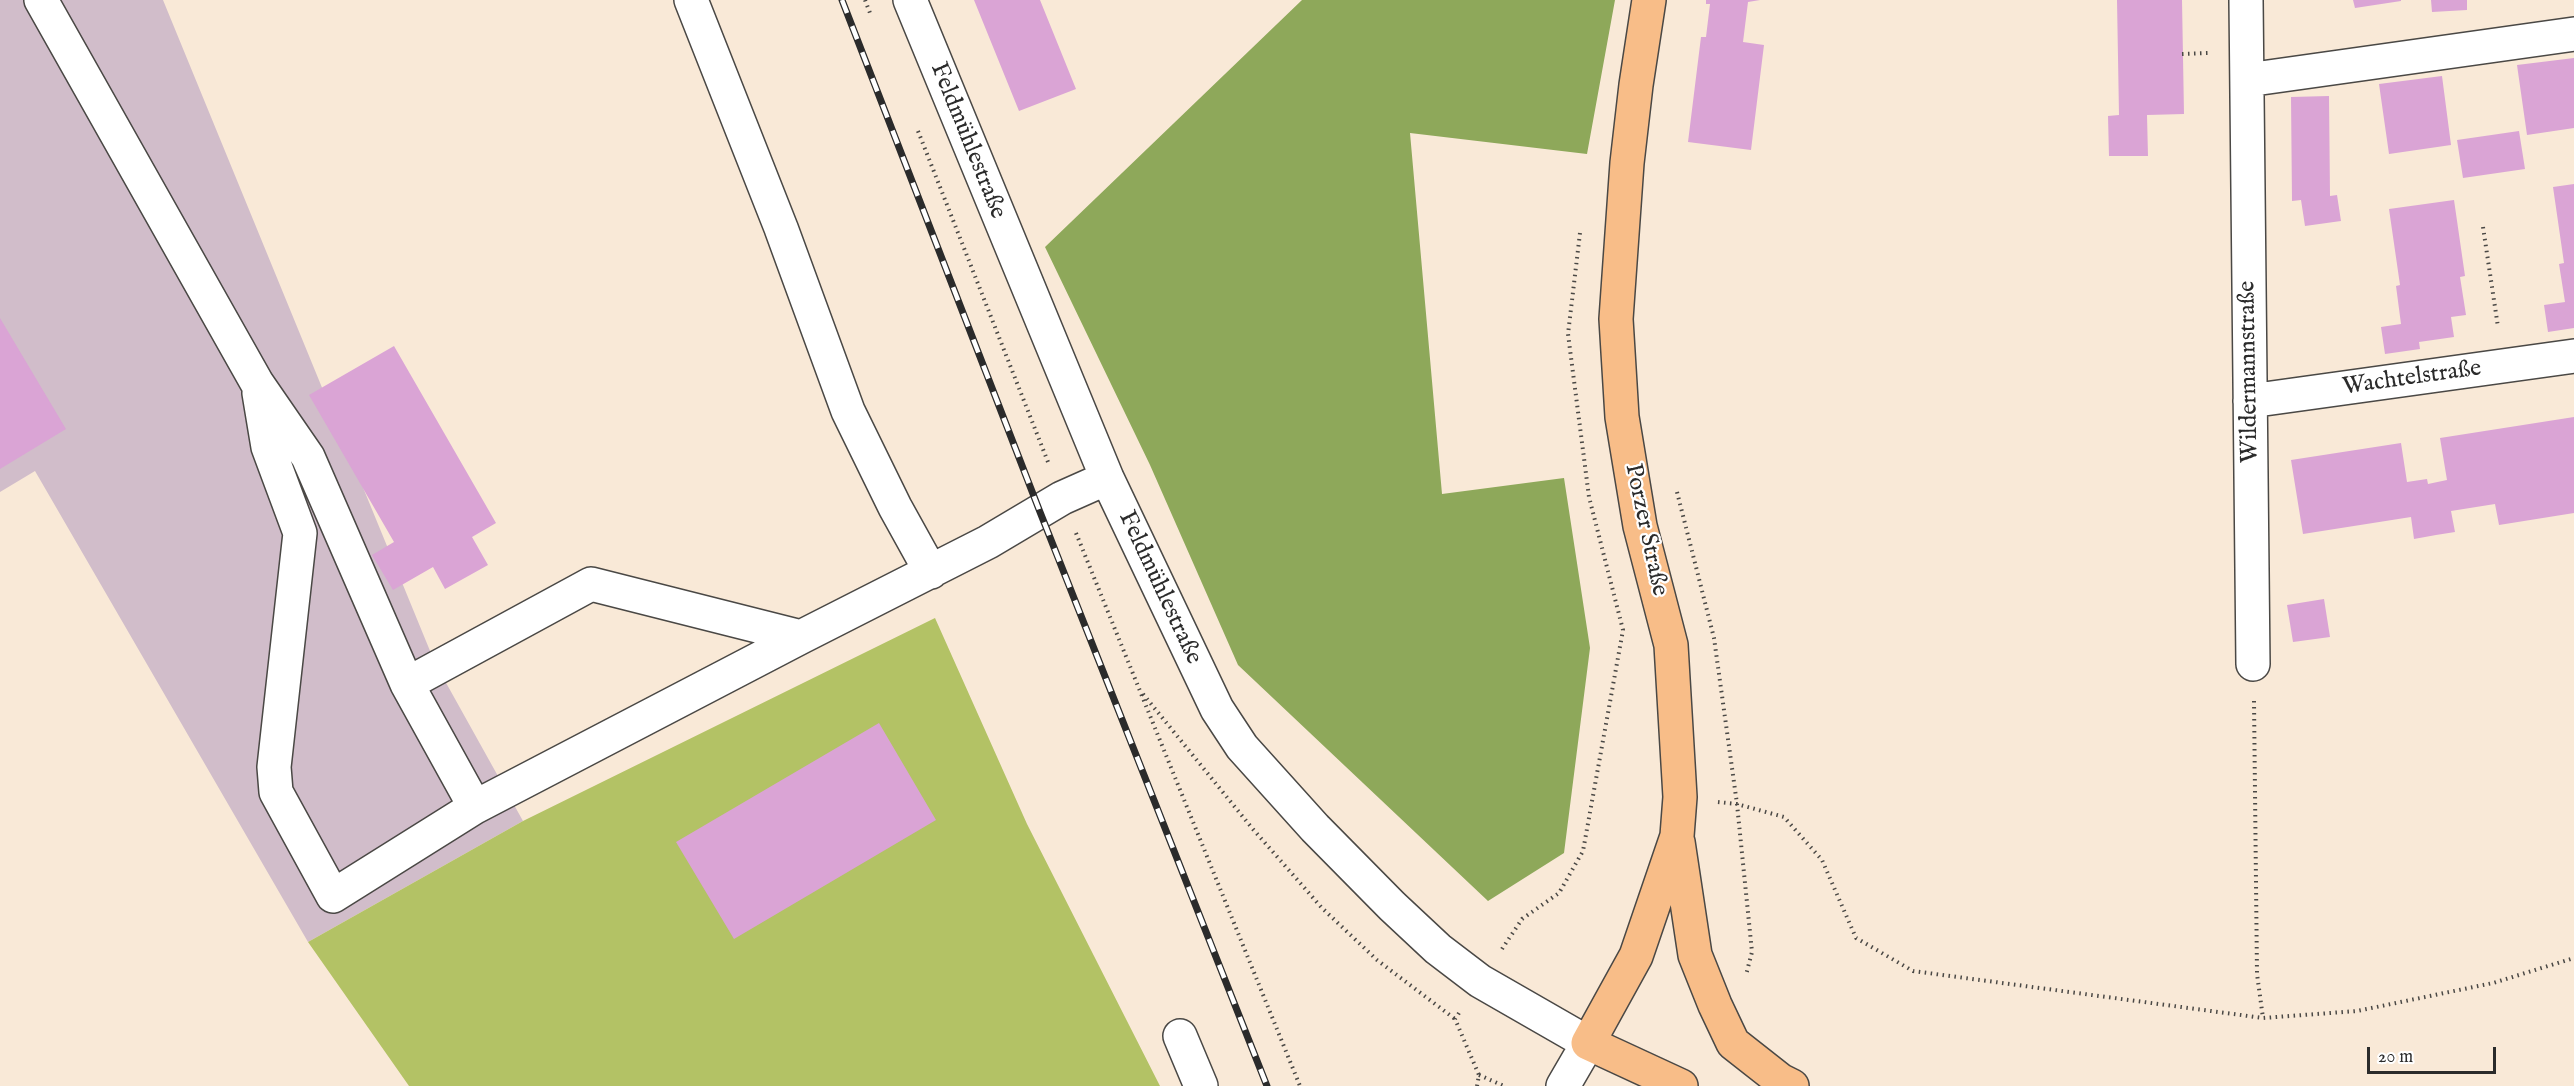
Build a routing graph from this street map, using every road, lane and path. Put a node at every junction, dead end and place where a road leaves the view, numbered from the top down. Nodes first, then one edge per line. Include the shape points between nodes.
1 (41, 0) edge
2 (691, 0) edge
3 (865, 0) edge
4 (910, 0) edge
5 (1649, 0) edge
6 (2246, 0) edge
7 (874, 21) dead end
8 (2574, 34) edge
9 (2247, 80) junction
10 (916, 125) dead end
11 (1581, 224) dead end
12 (2483, 227) dead end
13 (2574, 356) edge
14 (2504, 366) junction
15 (257, 383) junction
16 (2250, 400) junction
17 (1107, 478) junction
18 (1676, 488) dead end
19 (1062, 498) junction
20 (931, 572) junction
21 (801, 637) junction
22 (2253, 664) joint
23 (407, 684) junction
24 (1680, 797) junction
25 (1737, 804) junction
26 (475, 807) junction
27 (1677, 836) junction
28 (2574, 958) edge
29 (1480, 981) junction
30 (2263, 1018) junction
31 (1180, 1036) dead end
32 (1588, 1043) junction
33 (1479, 1075) junction
34 (1201, 1086) edge
35 (1300, 1086) edge
36 (1477, 1086) edge
37 (1504, 1086) edge
38 (1563, 1086) edge
39 (1681, 1086) edge
40 (1792, 1086) edge

1 - 15 street
2 - 20 street via 848,411
3 - 7 path
4 - 17 street, Feldmühlestraße
5 - 24 main road, Porzer Straße via 1627,163 1617,320 1622,417 1640,526 1671,645
6 - 9 street, Wildermannstraße
8 - 9 street
9 - 16 street, Wildermannstraße
10 - 19 path
11 - 29 path via 1568,334 1589,497 1623,630 1583,851 1559,893 1522,919
12 - 14 path
13 - 14 street, Wachtelstraße
14 - 16 street, Wachtelstraße
15 - 23 street via 308,457
15 - 26 street via 268,447 300,533 274,767 276,792 333,896
16 - 22 street, Wildermannstraße
17 - 19 street
17 - 29 street, Feldmühlestraße via 1217,709 1242,747 1392,906
18 - 25 path via 1714,638
19 - 20 street
19 - 35 path
20 - 21 street
21 - 23 street via 591,584
21 - 26 street
22 - 30 path via 2257,974
23 - 26 street
24 - 25 path
24 - 27 main road, Porzer Straße
25 - 30 path via 1784,817 1822,861 1856,938 1913,971
27 - 32 main road, Porzer Straße via 1636,956
27 - 40 main road via 1695,955 1715,1005 1733,1043
28 - 30 path via 2493,983 2357,1011
29 - 32 street, Feldmühlestraße
29 - 33 path via 1455,1018
31 - 34 street
32 - 38 street
32 - 39 main road
33 - 36 path
33 - 37 path

